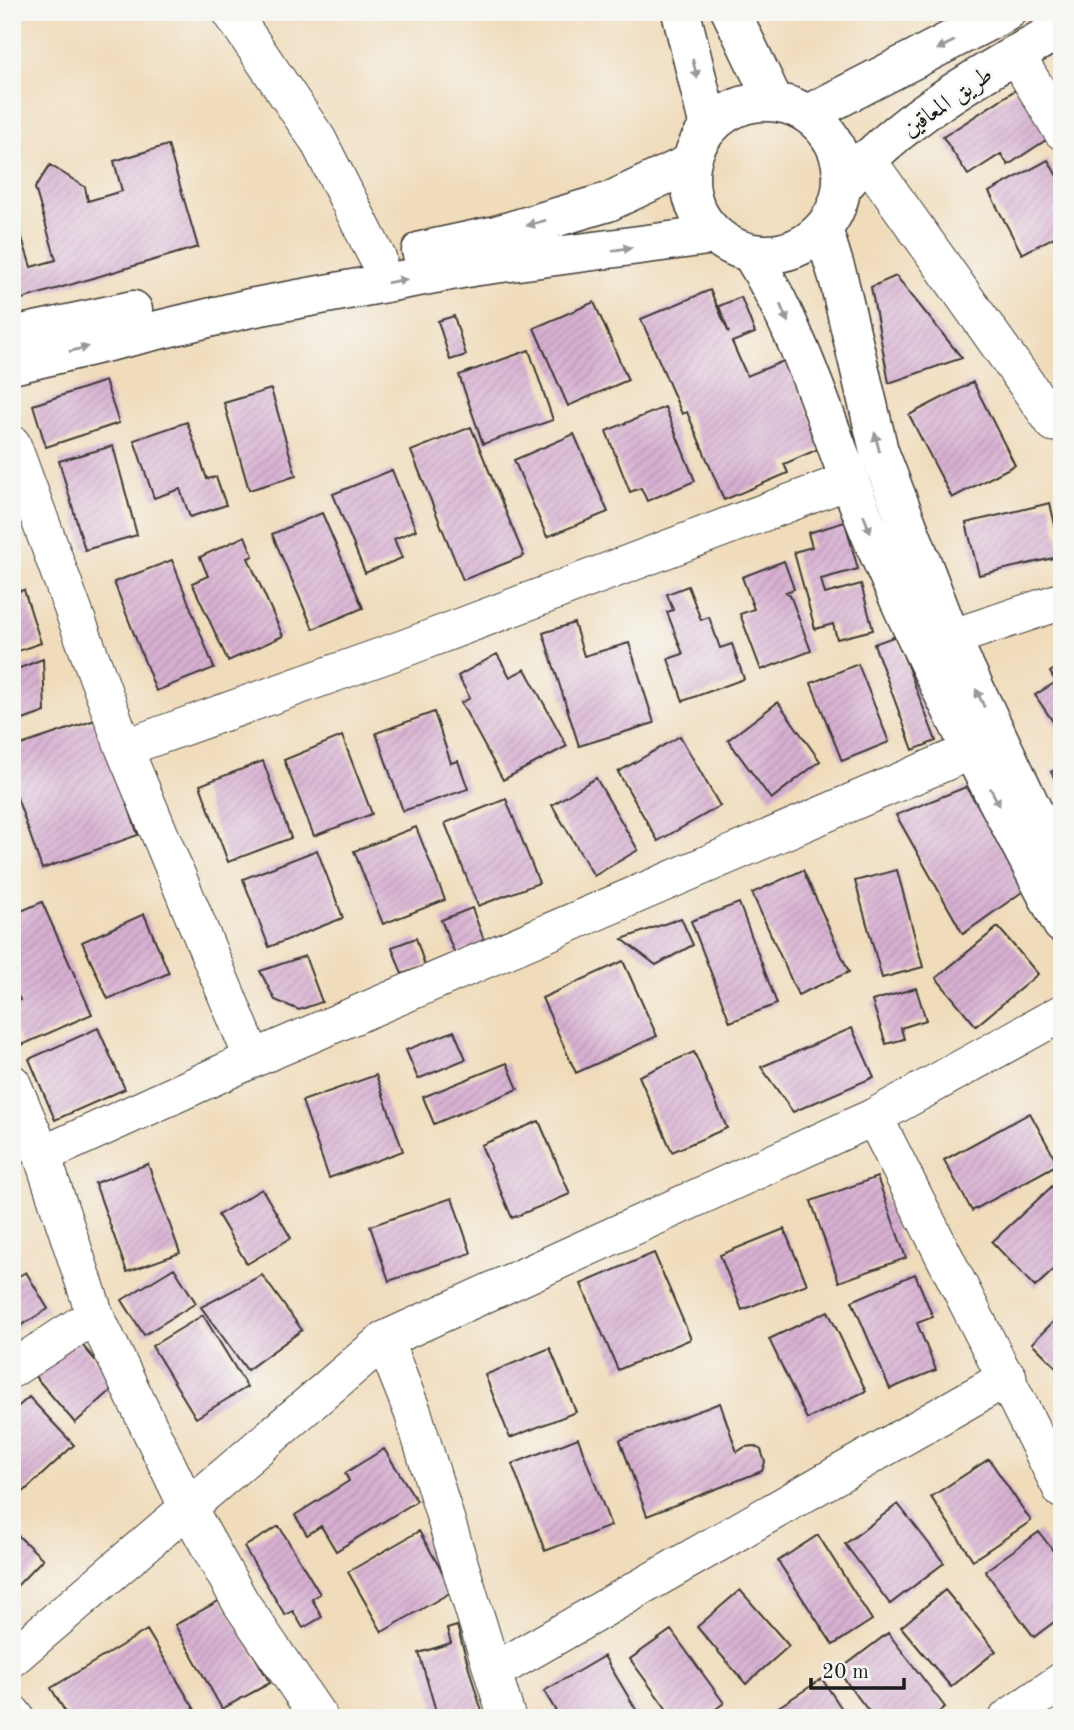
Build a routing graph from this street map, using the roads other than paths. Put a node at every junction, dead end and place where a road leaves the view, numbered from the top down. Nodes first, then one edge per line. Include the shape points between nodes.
1 (231, 12) edge
2 (681, 12) edge
3 (731, 12) edge
4 (1006, 12) edge
5 (1062, 28) edge
6 (1015, 54) junction
7 (791, 108) junction
8 (709, 127) junction
9 (1062, 131) edge
10 (691, 163) junction
11 (854, 172) junction
12 (823, 229) junction
13 (715, 235) junction
14 (751, 253) junction
15 (378, 259) junction
16 (12, 336) edge
17 (12, 365) edge
18 (1054, 423) dead end
19 (12, 444) edge
20 (850, 480) junction
21 (1062, 601) edge
22 (951, 638) junction
23 (124, 748) junction
24 (971, 751) junction
25 (1062, 870) edge
26 (1062, 925) edge
27 (1062, 1013) edge
28 (253, 1059) junction
29 (12, 1083) edge
30 (874, 1117) junction
31 (42, 1155) junction
32 (95, 1315) junction
33 (384, 1340) junction
34 (12, 1369) edge
35 (1007, 1377) junction
36 (1062, 1490) edge
37 (189, 1510) junction
38 (12, 1658) edge
39 (493, 1672) junction
40 (1062, 1681) edge
41 (12, 1713) edge
42 (16, 1718) edge
43 (319, 1718) edge
44 (507, 1718) edge
45 (1008, 1718) edge

1 - 15 street via 318,140
2 -> 8 street
3 - 7 street
4 -> 7 street, طريق المعاقين
5 - 6 street, طريق المعاقين
6 - 9 street
6 - 11 street, طريق المعاقين via 941,101
7 - 8 street via 750,103
7 - 11 street via 824,127 842,165
8 - 10 street
10 - 13 street via 693,202
10 -> 15 street via 608,202 496,235
11 - 12 street
11 - 18 street
12 - 14 street via 790,251
22 -> 12 street via 879,451
13 - 14 street
17 -> 13 street via 250,308 472,267
14 -> 20 street via 776,294 814,378
15 - 16 street
19 - 23 street
20 - 23 street
20 -> 24 street via 876,548
21 - 22 street
25 -> 22 street
23 - 28 street
24 -> 26 street
24 - 28 street
27 - 30 street
28 - 31 street
29 - 31 street
30 - 33 street
30 - 35 street
31 - 32 street
32 - 34 street
32 - 37 street
33 - 37 street
33 - 39 street via 413,1413
35 - 36 street
35 - 39 street
37 - 38 street
37 - 43 street via 241,1603
39 - 44 street
40 - 45 street
41 - 42 street

